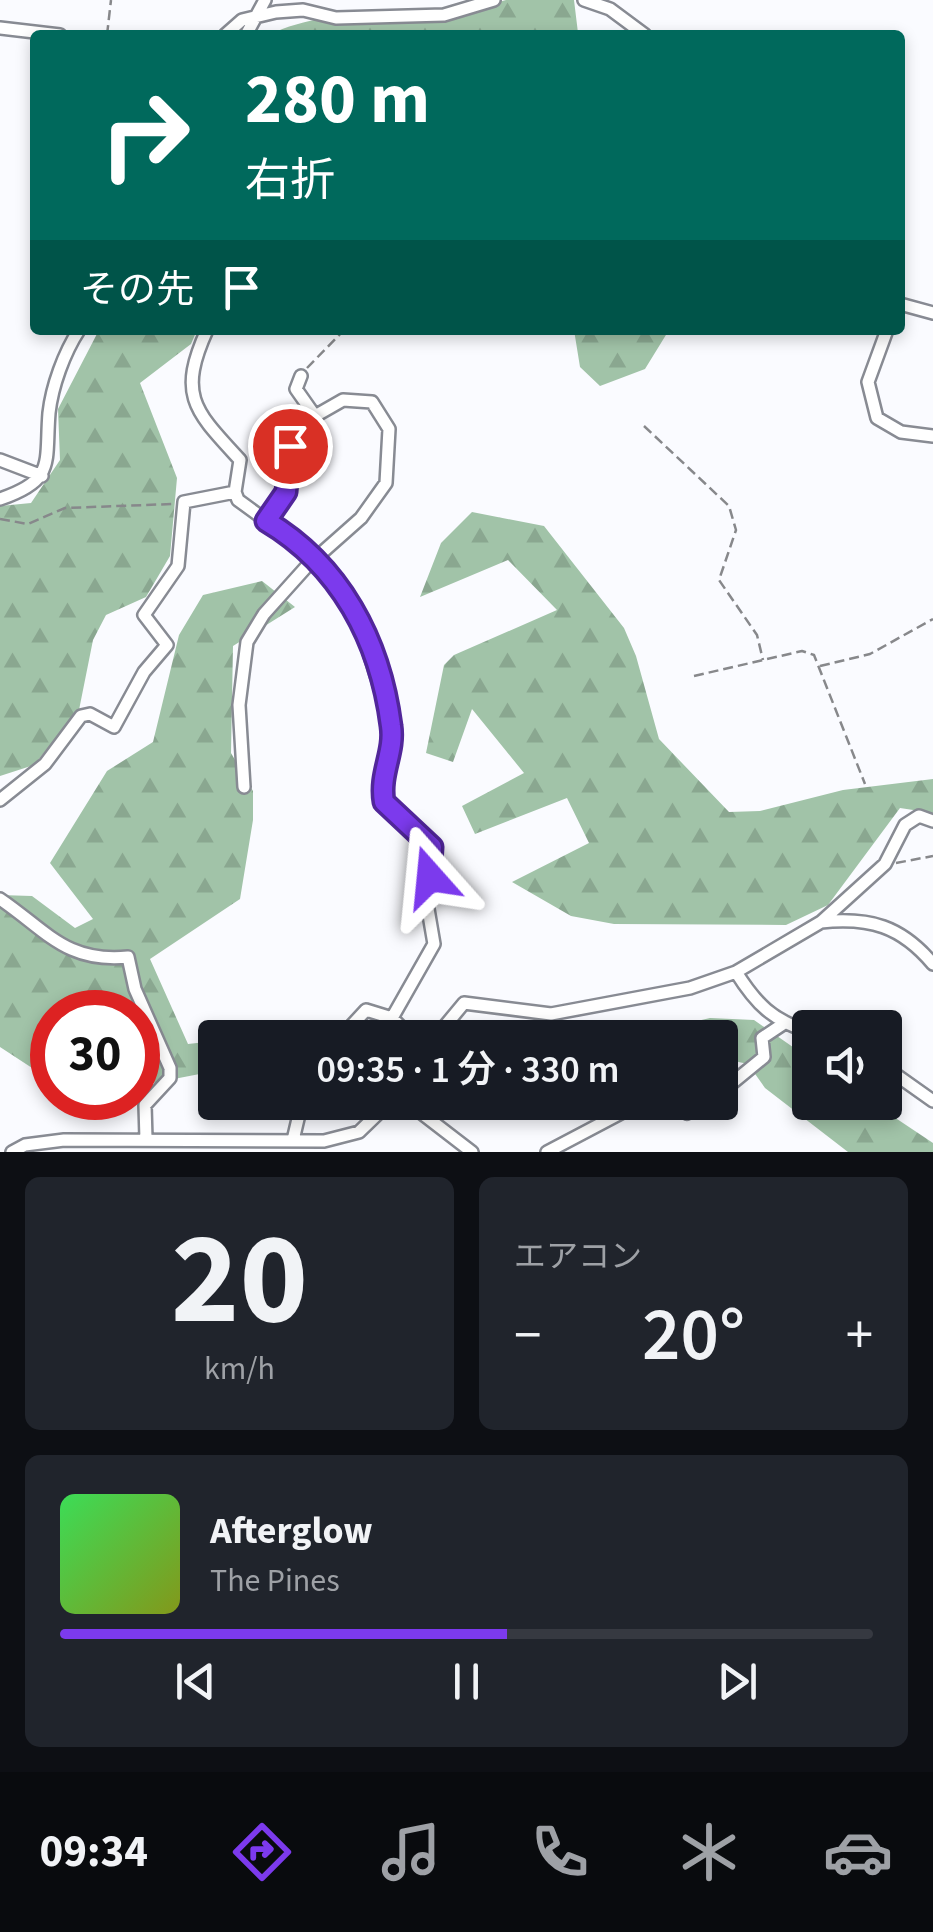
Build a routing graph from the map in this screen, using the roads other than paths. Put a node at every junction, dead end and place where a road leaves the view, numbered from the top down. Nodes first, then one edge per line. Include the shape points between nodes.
1 (265, 0) edge
2 (494, 0) edge
3 (584, 0) edge
4 (256, 15) junction
5 (0, 28) edge
6 (231, 30) edge
7 (248, 30) edge
8 (638, 30) edge
9 (30, 32) edge
10 (905, 305) edge
11 (933, 313) edge
12 (76, 335) edge
13 (205, 335) edge
14 (885, 335) edge
15 (301, 376) road end
16 (315, 416) junction
17 (933, 436) edge
18 (0, 460) edge
19 (42, 476) junction
20 (235, 492) junction
21 (0, 499) edge
22 (266, 521) junction
23 (316, 558) junction
24 (244, 787) dead end
25 (0, 800) edge
26 (933, 821) edge
27 (0, 899) edge
28 (821, 922) junction
29 (933, 964) edge
30 (736, 972) junction
31 (392, 1018) joint
32 (357, 1020) edge
33 (450, 1020) edge
34 (784, 1024) junction
35 (792, 1026) edge
36 (902, 1079) edge
37 (738, 1080) edge
38 (933, 1101) edge
39 (298, 1120) edge
40 (375, 1120) edge
41 (430, 1120) edge
42 (608, 1120) edge
43 (293, 1140) junction
44 (152, 1144) edge
45 (12, 1152) edge
46 (472, 1152) edge
47 (547, 1152) edge

1 - 4 street
2 - 4 street via 444,15
3 - 8 street
4 - 6 street
4 - 7 street
5 - 9 street
10 - 11 street
12 - 19 street via 57,378
13 - 20 street via 192,364 193,403 240,460
14 - 17 street via 868,382 877,418 901,432
15 - 16 street via 296,389
16 - 22 street via 290,446 286,492
16 - 23 street via 360,399 372,402 389,429 386,484 361,518
18 - 19 street
19 - 21 street
20 - 22 street
20 - 25 street via 184,502 178,566 144,614 167,645 114,727 81,716 45,764
22 - 23 street
23 - 24 street via 247,642 239,705
23 - 31 street via 354,604 372,652 392,727 382,769 384,802 433,852 427,903 434,944
26 - 28 street via 919,816 904,825 885,864
27 - 44 street via 74,953 128,957 170,1068 170,1078 145,1106
28 - 29 street via 886,925 914,941
28 - 30 street
30 - 33 street via 690,988 552,1014 464,1004
30 - 34 street via 752,997
31 - 32 street via 366,1010
34 - 35 street
34 - 37 street via 762,1038 764,1058
36 - 38 street
39 - 43 street
40 - 43 street via 344,1138
41 - 46 street
42 - 47 street
43 - 44 street
44 - 45 street via 41,1142

